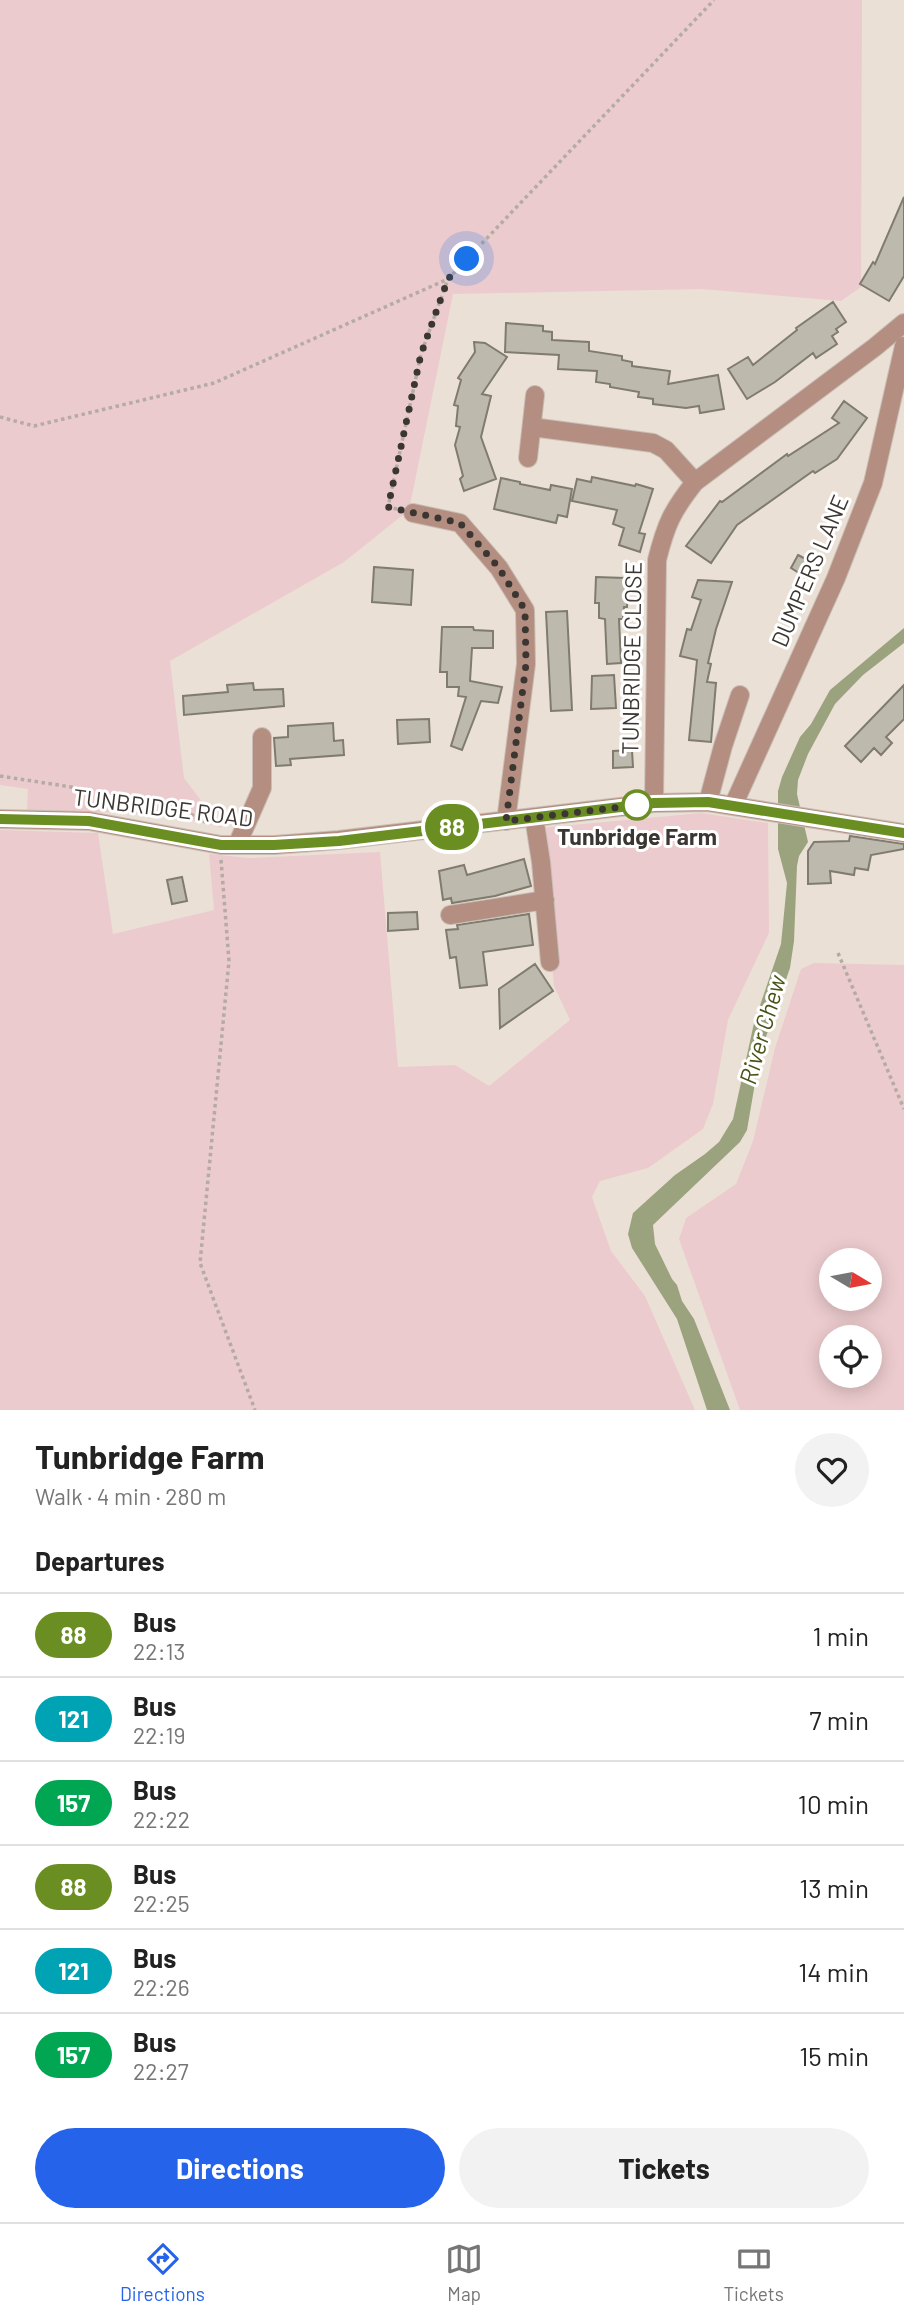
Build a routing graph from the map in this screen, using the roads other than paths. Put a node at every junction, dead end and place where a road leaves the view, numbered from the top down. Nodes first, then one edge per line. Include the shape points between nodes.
1 (904, 323) edge
2 (904, 346) edge
3 (535, 395) dead end
4 (532, 427) junction
5 (528, 458) dead end
6 (695, 482) junction
7 (413, 513) road end
8 (740, 695) dead end
9 (262, 737) dead end
10 (708, 802) junction
11 (654, 803) junction
12 (733, 806) junction
13 (534, 817) junction
14 (0, 819) edge
15 (506, 821) junction
16 (904, 833) edge
17 (229, 845) junction
18 (545, 900) junction
19 (450, 915) dead end
20 (550, 962) dead end

1 - 6 street, TUNBRIDGE CLOSE
2 - 12 street, DUMPERS LANE via 873,483 836,578
3 - 4 street
4 - 5 street
4 - 6 street via 653,443 666,450
6 - 11 street, TUNBRIDGE CLOSE via 666,524 657,560
7 - 15 street via 460,523 499,568 525,610 526,664
8 - 10 street
9 - 17 street via 262,788
10 - 11 street, TUNBRIDGE ROAD
10 - 12 street, TUNBRIDGE ROAD
11 - 13 street, TUNBRIDGE ROAD
12 - 16 street, TUNBRIDGE ROAD
13 - 15 street, TUNBRIDGE ROAD
13 - 18 street
14 - 17 street, TUNBRIDGE ROAD via 89,821
15 - 17 street, TUNBRIDGE ROAD via 339,841
18 - 19 street
18 - 20 street

